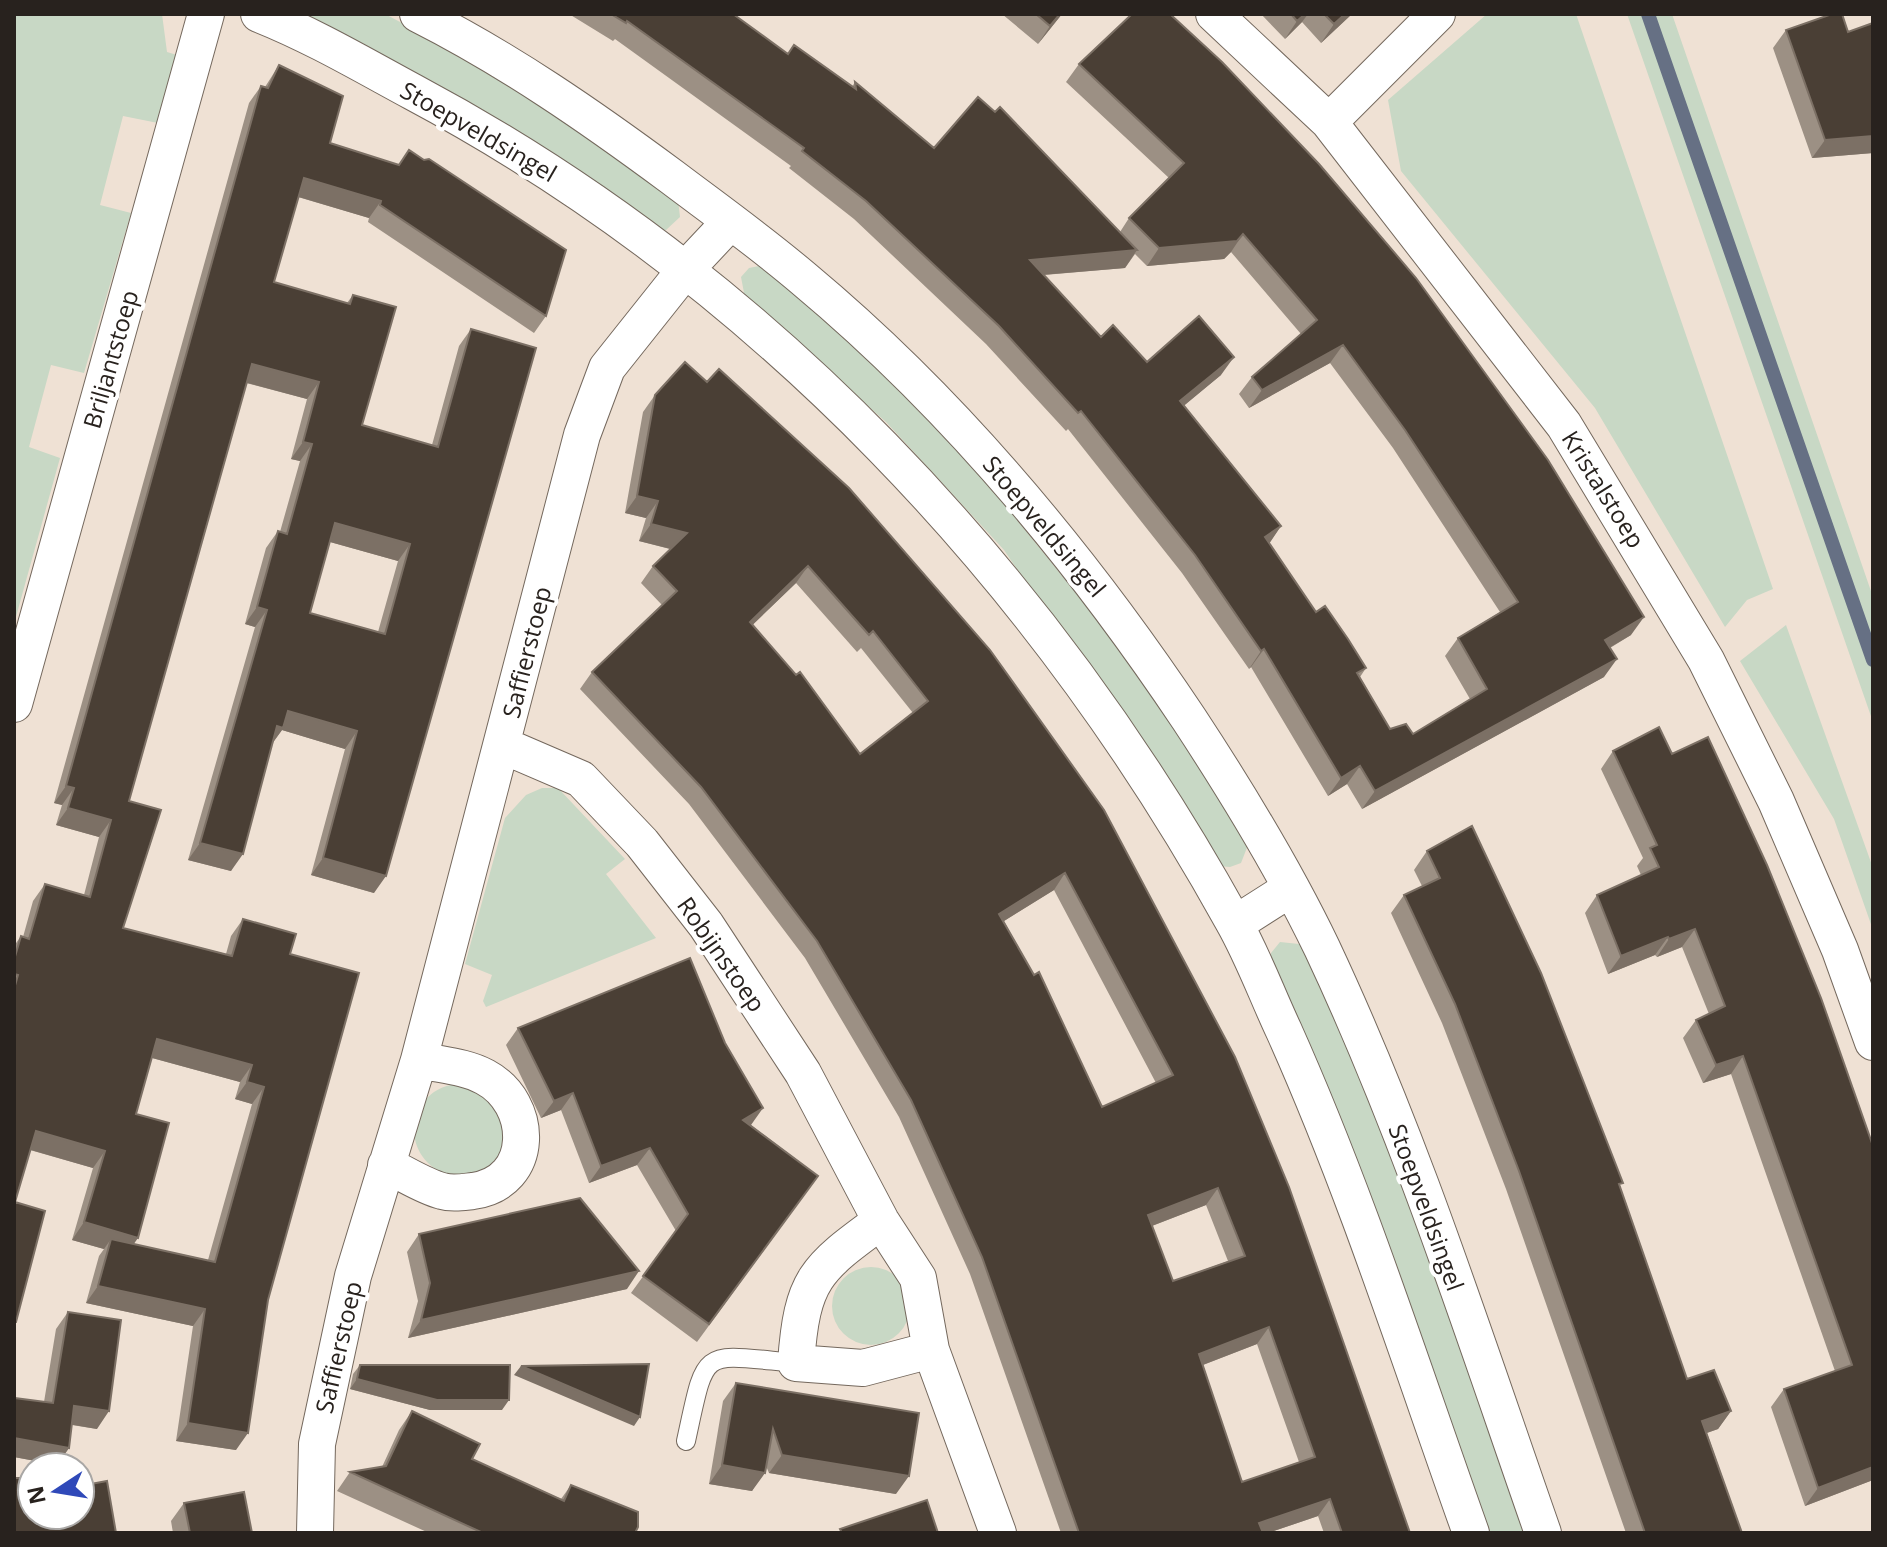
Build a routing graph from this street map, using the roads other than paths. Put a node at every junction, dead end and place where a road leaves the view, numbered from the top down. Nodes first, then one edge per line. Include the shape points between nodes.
1 (206, 14) edge
2 (259, 14) edge
3 (418, 14) edge
4 (1214, 14) edge
5 (1437, 14) edge
6 (1329, 122) junction
7 (731, 221) junction
8 (685, 270) junction
9 (14, 704) edge
10 (502, 745) junction
11 (1290, 889) junction
12 (1235, 924) junction
13 (1873, 1042) edge
14 (419, 1060) junction
15 (386, 1165) junction
16 (881, 1221) junction
17 (931, 1350) junction
18 (796, 1363) junction
19 (686, 1441) dead end
20 (315, 1533) edge
21 (998, 1533) edge
22 (1471, 1533) edge
23 (1543, 1533) edge

1 - 9 street, Briljantstoep
2 - 8 street, Stoepveldsingel via 492,134
3 - 7 street, Stoepveldsingel via 479,45 582,110
4 - 6 street, Kristalstoep
5 - 6 street
6 - 13 street, Kristalstoep via 1564,425 1640,547 1706,660 1776,801
7 - 8 street
7 - 11 street, Stoepveldsingel via 878,345 962,427 1039,514 1116,612 1192,724
8 - 10 street, Saffierstoep via 607,368 582,435
8 - 12 street, Stoepveldsingel via 843,405 983,557 1115,730
10 - 14 street, Saffierstoep
10 - 16 street, Robijnstoep via 581,779 642,843 706,925 803,1073
11 - 12 street
11 - 23 street, Stoepveldsingel via 1320,944 1407,1145
12 - 22 street, Stoepveldsingel via 1319,1110
14 - 15 street, Saffierstoep
14 - 15 street via 486,1077 507,1095 522,1129 519,1161 505,1180 460,1193 443,1192
15 - 20 street, Saffierstoep via 353,1276 317,1444
16 - 17 street, Robijnstoep via 918,1278
16 - 18 street via 827,1261 811,1283 800,1316
17 - 18 street via 863,1368
17 - 21 street, Robijnstoep
18 - 19 lane via 726,1356 713,1360 702,1370

